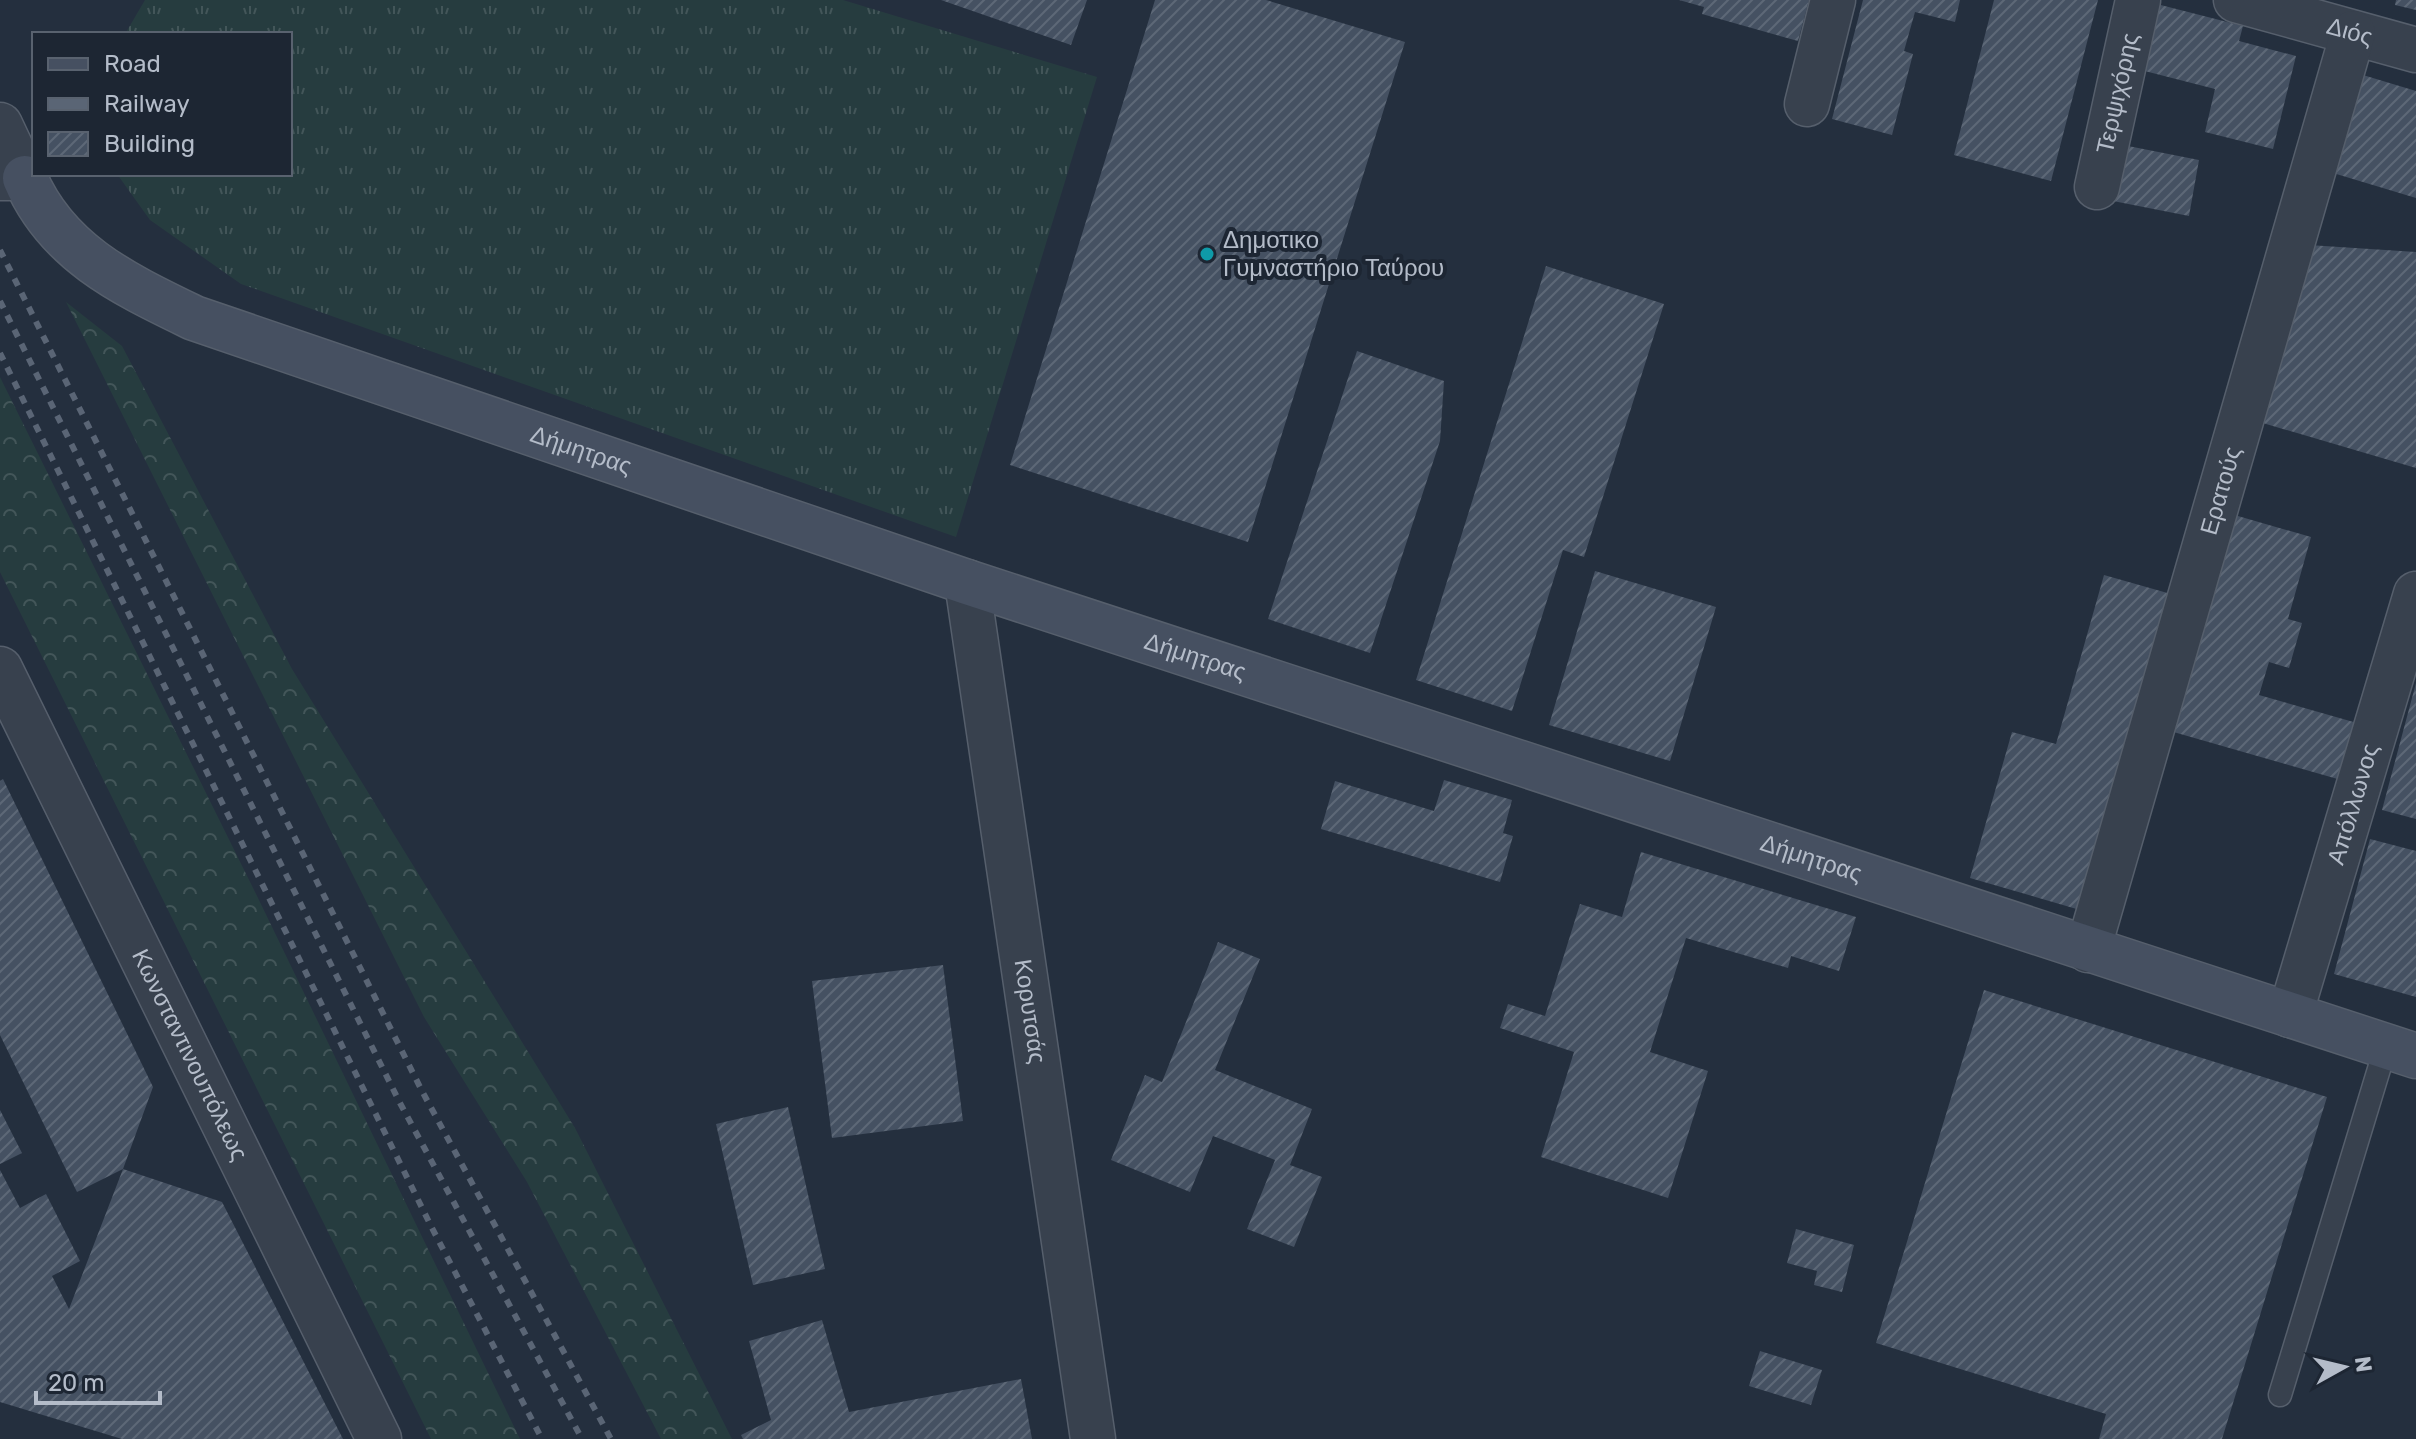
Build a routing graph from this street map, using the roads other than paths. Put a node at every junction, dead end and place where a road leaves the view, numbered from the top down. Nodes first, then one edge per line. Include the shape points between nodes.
1 (1833, 0) edge
2 (2138, 0) edge
3 (2236, 0) edge
4 (2353, 33) junction
5 (2416, 50) edge
6 (1807, 104) dead end
7 (0, 125) edge
8 (13, 178) edge
9 (2097, 187) dead end
10 (967, 582) junction
11 (2416, 594) edge
12 (0, 669) edge
13 (2088, 950) junction
14 (2290, 1015) junction
15 (2401, 1051) edge
16 (2416, 1080) edge
17 (2280, 1395) dead end
18 (379, 1439) edge
19 (1093, 1439) edge

1 - 6 street
2 - 9 street, Τερψιχόρης
3 - 4 street, Διός
4 - 5 street, Διός
4 - 13 street, Ερατούς
7 - 8 street
8 - 10 street, Δήμητρας via 64,239 107,273 194,318
10 - 13 street, Δήμητρας
10 - 19 street, Κορυτσάς
11 - 14 street, Απόλλωνος
12 - 18 street, Κωνσταντινουπόλεως
13 - 14 street, Δήμητρας
14 - 15 street, Δήμητρας
15 - 16 lane
15 - 17 lane

